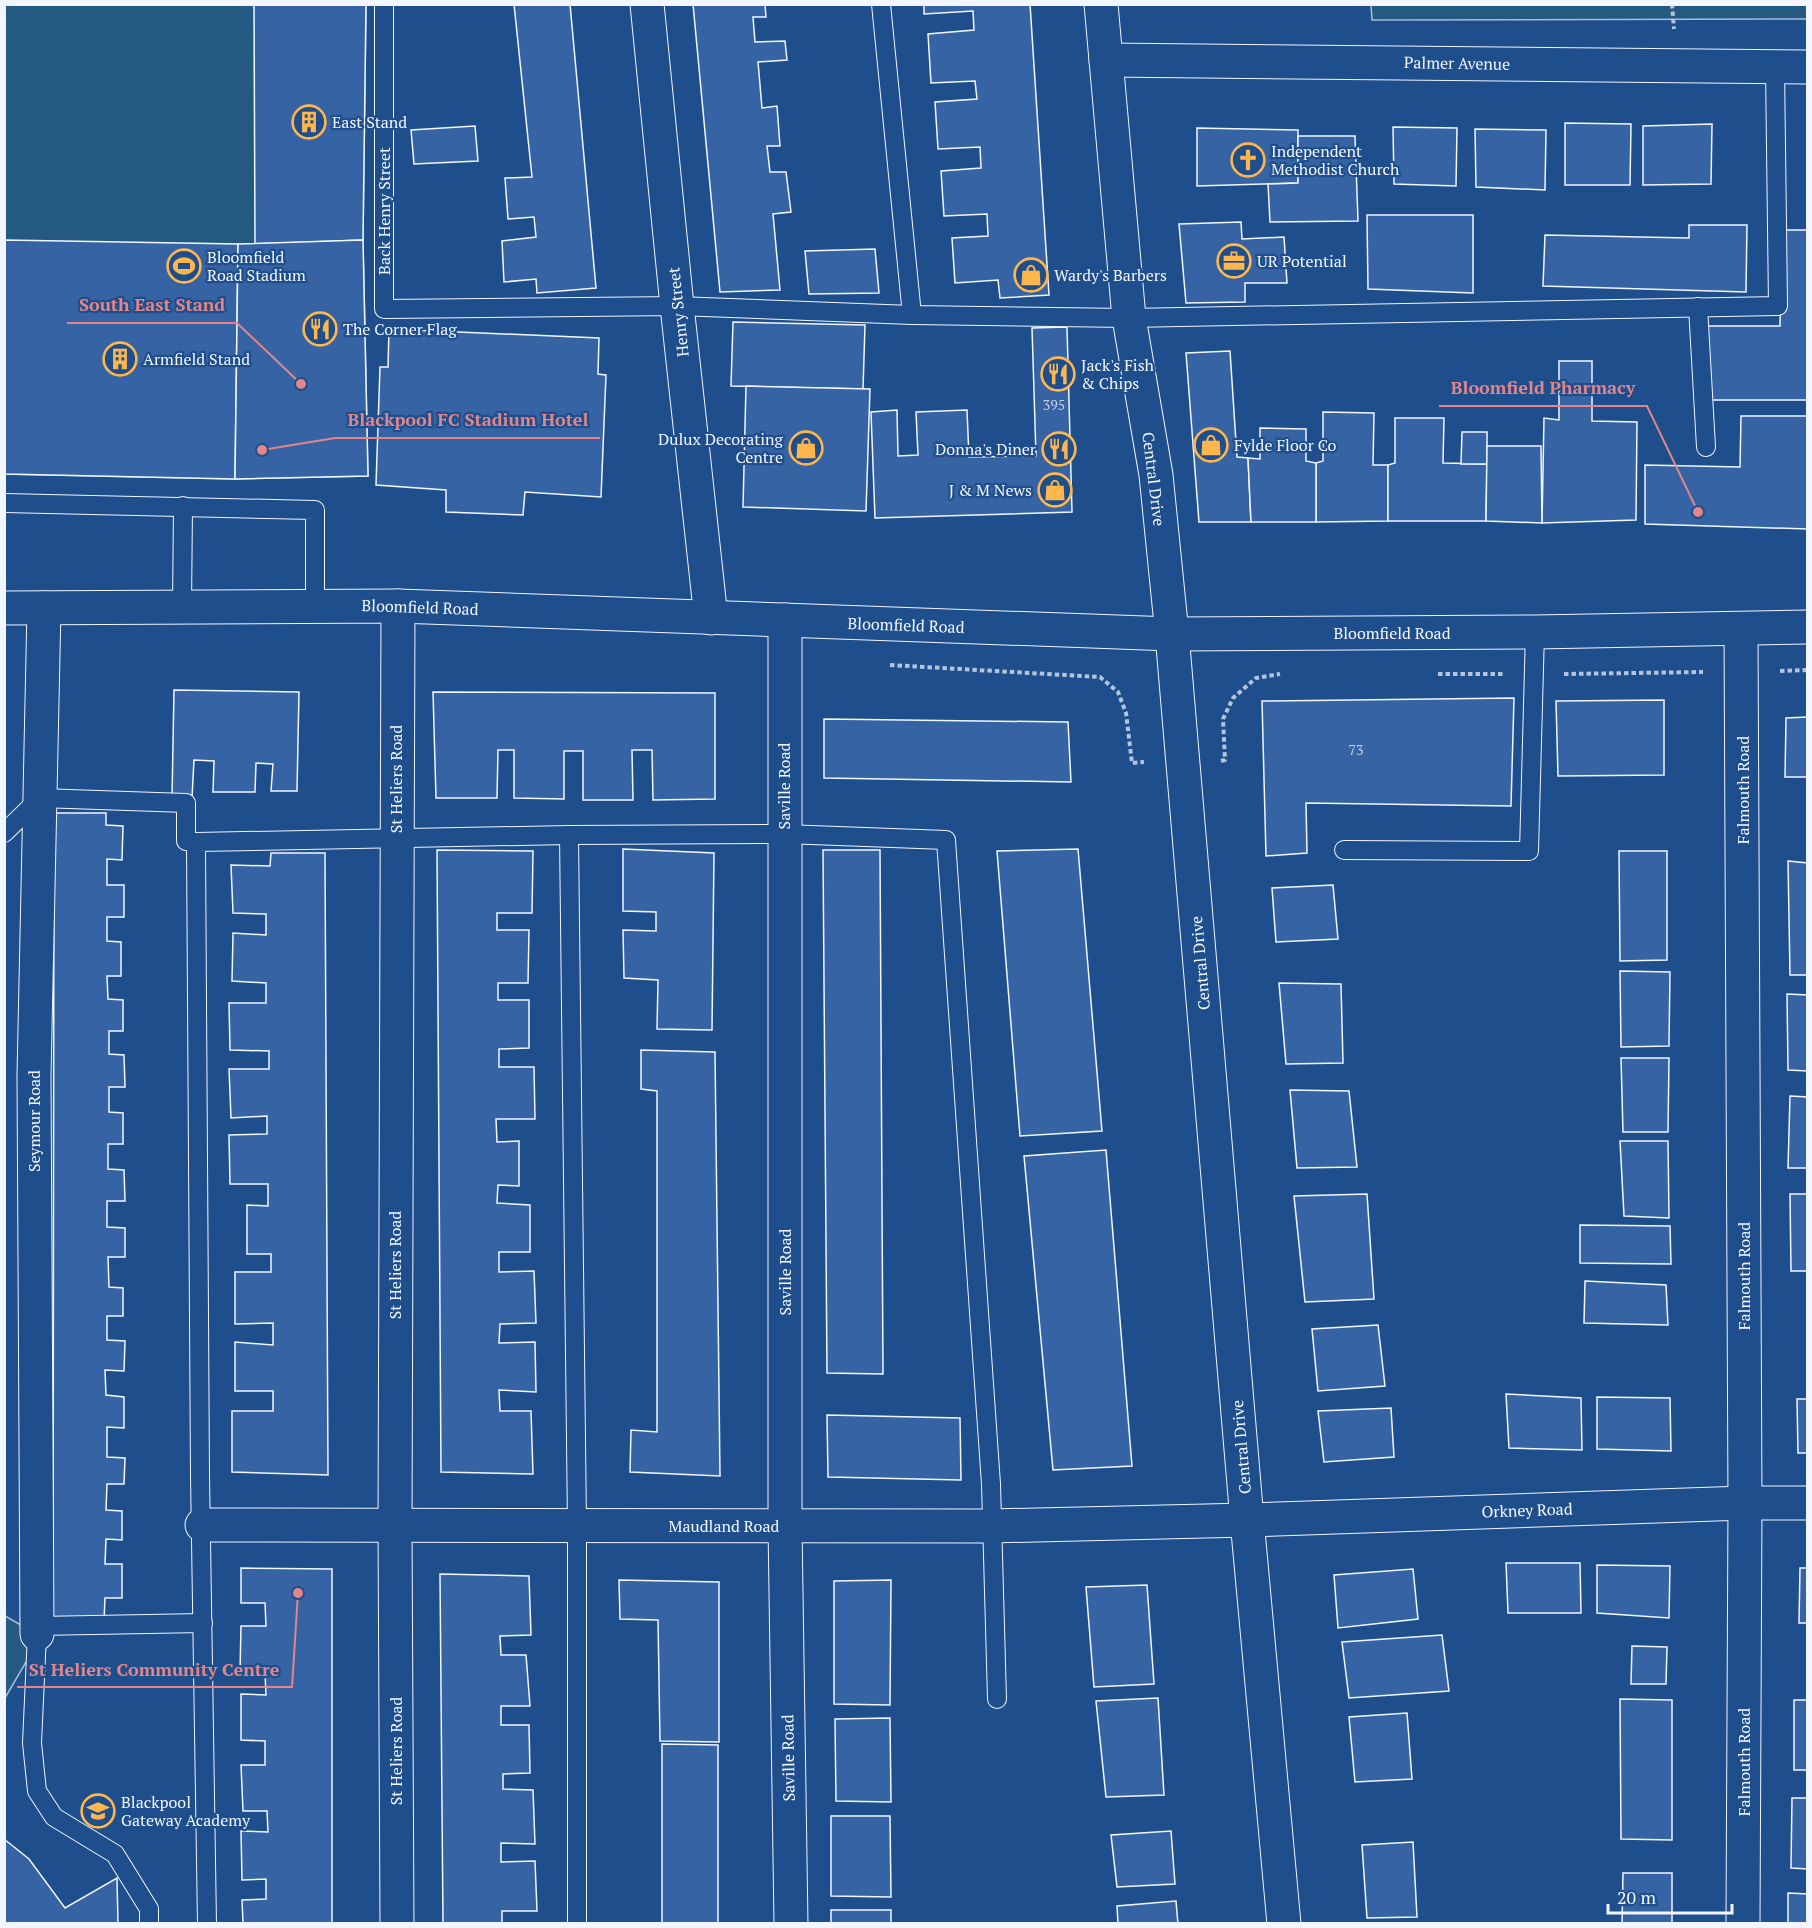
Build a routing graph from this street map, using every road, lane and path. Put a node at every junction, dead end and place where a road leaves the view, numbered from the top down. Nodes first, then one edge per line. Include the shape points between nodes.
1 (384, 4) edge
2 (647, 4) edge
3 (881, 4) edge
4 (1101, 4) edge
5 (1106, 60) junction
6 (1775, 66) junction
7 (1808, 66) edge
8 (676, 306) junction
9 (1698, 307) junction
10 (912, 315) junction
11 (1129, 318) junction
12 (1706, 447) dead end
13 (4, 503) edge
14 (183, 506) junction
15 (315, 605) junction
16 (398, 606) junction
17 (182, 607) junction
18 (4, 608) edge
19 (44, 608) junction
20 (711, 618) junction
21 (785, 620) junction
22 (1808, 627) edge
23 (1741, 629) junction
24 (1535, 632) junction
25 (1172, 634) junction
26 (884, 665) dead end
27 (1808, 670) edge
28 (1742, 671) junction
29 (1290, 672) dead end
30 (1428, 674) dead end
31 (1534, 675) junction
32 (1184, 762) junction
33 (40, 798) junction
34 (4, 832) edge
35 (784, 834) junction
36 (569, 835) junction
37 (396, 838) junction
38 (196, 842) junction
39 (1344, 850) dead end
40 (1745, 1503) junction
41 (1808, 1503) edge
42 (1247, 1520) junction
43 (202, 1524) junction
44 (395, 1526) junction
45 (577, 1526) junction
46 (785, 1526) junction
47 (991, 1526) junction
48 (203, 1623) junction
49 (37, 1630) junction
50 (997, 1699) dead end
51 (149, 1923) edge
52 (207, 1923) edge
53 (397, 1923) edge
54 (577, 1923) edge
55 (791, 1923) edge
56 (1284, 1923) edge
57 (1743, 1923) edge

1 - 8 lane, Back Henry Street via 384,309
2 - 8 street, Henry Street
3 - 10 lane
4 - 5 street, Central Drive
5 - 6 street, Palmer Avenue
5 - 11 street, Central Drive
6 - 7 street, Palmer Avenue
6 - 9 lane via 1778,306
8 - 10 lane
8 - 20 street, Henry Street
9 - 11 lane
9 - 12 lane
10 - 11 lane
11 - 25 street, Central Drive via 1156,475
13 - 14 lane
14 - 15 lane via 315,510
14 - 17 lane
15 - 16 street, Bloomfield Road
15 - 17 street, Bloomfield Road
16 - 20 street, Bloomfield Road
16 - 37 street, St Heliers Road
17 - 19 street, Bloomfield Road
18 - 19 street, Bloomfield Road
19 - 33 street, Seymour Road
20 - 21 street, Bloomfield Road
21 - 25 street, Bloomfield Road
21 - 35 street, Saville Road
22 - 23 street, Bloomfield Road
23 - 24 street, Bloomfield Road
23 - 28 street, Falmouth Road
24 - 25 street, Bloomfield Road
24 - 31 lane
25 - 32 street, Central Drive
26 - 32 path via 1100,676 1118,692 1126,713 1132,763
27 - 28 path
28 - 31 path
28 - 40 street, Falmouth Road
29 - 32 path via 1256,678 1233,698 1223,719 1225,760
30 - 31 path
31 - 39 lane via 1529,851
32 - 42 street, Central Drive
33 - 34 lane
33 - 38 lane via 186,803 186,841
33 - 49 street, Seymour Road via 34,1075
35 - 36 lane
35 - 46 street, Saville Road
35 - 47 lane via 946,840
36 - 37 lane
36 - 45 lane
37 - 38 lane
37 - 44 street, St Heliers Road
38 - 43 lane
40 - 41 street, Orkney Road
40 - 42 street, Orkney Road
40 - 57 street, Falmouth Road
42 - 47 street, Maudland Road
42 - 56 street, Central Drive
43 - 44 street, Maudland Road
43 - 48 lane
44 - 45 street, Maudland Road
44 - 53 street, St Heliers Road
45 - 46 street, Maudland Road
45 - 54 lane
46 - 47 street, Maudland Road
46 - 55 street, Saville Road
47 - 50 lane
48 - 49 lane
48 - 52 lane
49 - 51 lane via 32,1743 37,1791 54,1817 115,1854 149,1909

